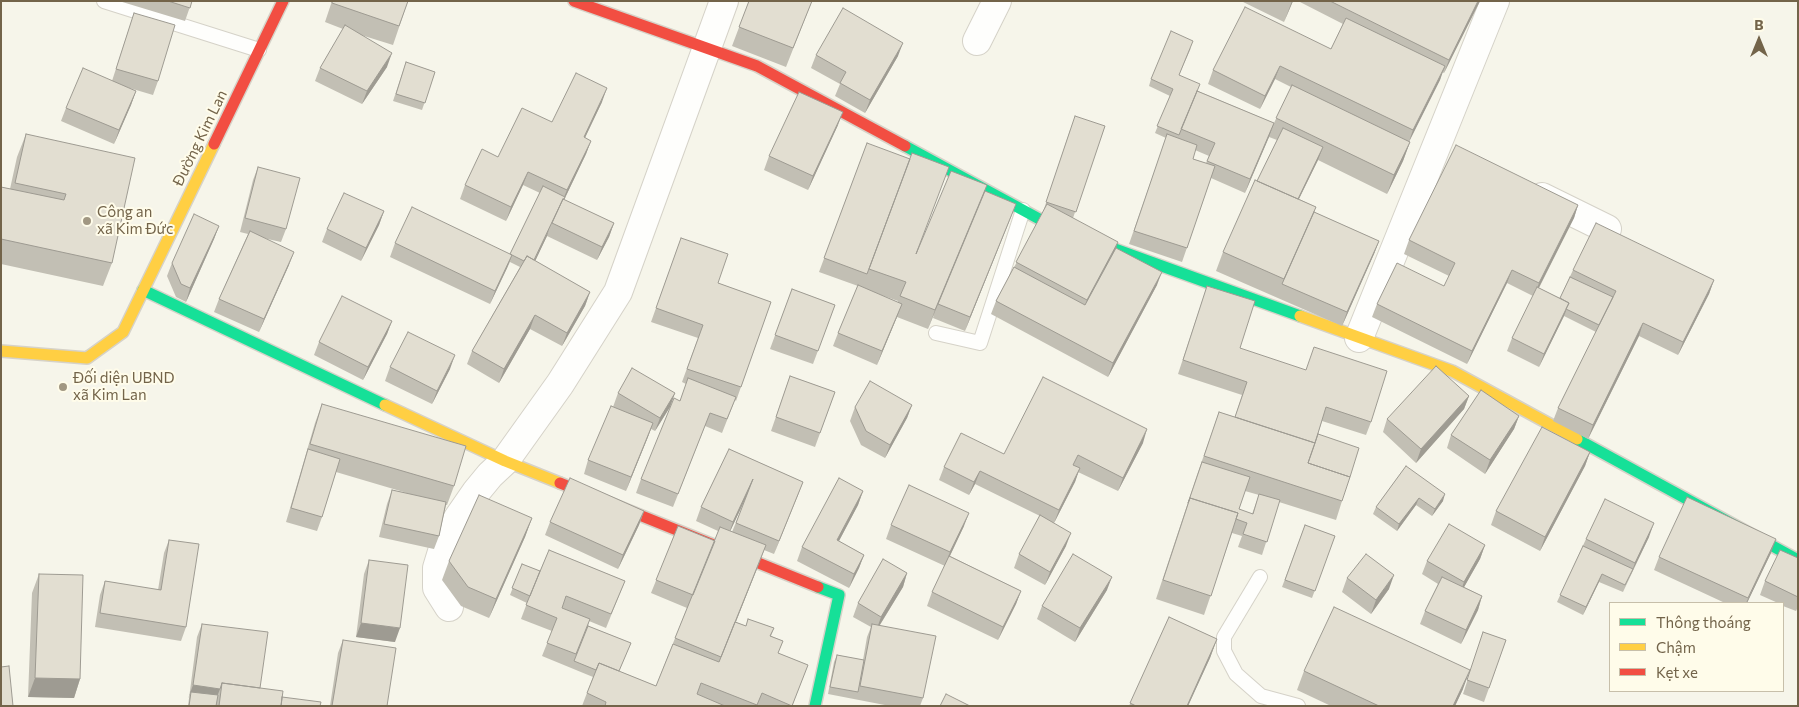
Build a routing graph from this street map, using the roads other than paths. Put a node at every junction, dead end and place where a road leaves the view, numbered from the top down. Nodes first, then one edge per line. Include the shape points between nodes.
1 (283, 1) edge
2 (574, 1) edge
3 (724, 1) edge
4 (997, 1) edge
5 (1495, 1) edge
6 (106, 2) edge
7 (977, 40) dead end
8 (708, 49) junction
9 (259, 50) junction
10 (1518, 186) edge
11 (1023, 210) junction
12 (1607, 229) edge
13 (143, 290) junction
14 (936, 333) dead end
15 (1359, 338) junction
16 (1, 350) edge
17 (506, 461) junction
18 (1798, 560) edge
19 (1260, 577) dead end
20 (449, 607) dead end
21 (815, 706) edge
22 (1298, 706) edge

1 - 9 street, Đường Kim Lan
2 - 8 street
3 - 8 street
4 - 7 street
5 - 15 street via 1446,151
6 - 9 lane
8 - 11 street via 757,66
8 - 17 street via 618,292
9 - 13 street, Đường Kim Lan
10 - 12 street
11 - 14 lane via 980,343
11 - 15 street via 1054,227
13 - 16 street, Đường Kim Lan via 124,332 87,358
13 - 17 street
15 - 18 street via 1452,371
17 - 20 street via 476,492 444,545 437,568 437,588
17 - 21 street via 839,595
19 - 22 lane via 1224,637 1224,651 1236,674 1261,696

